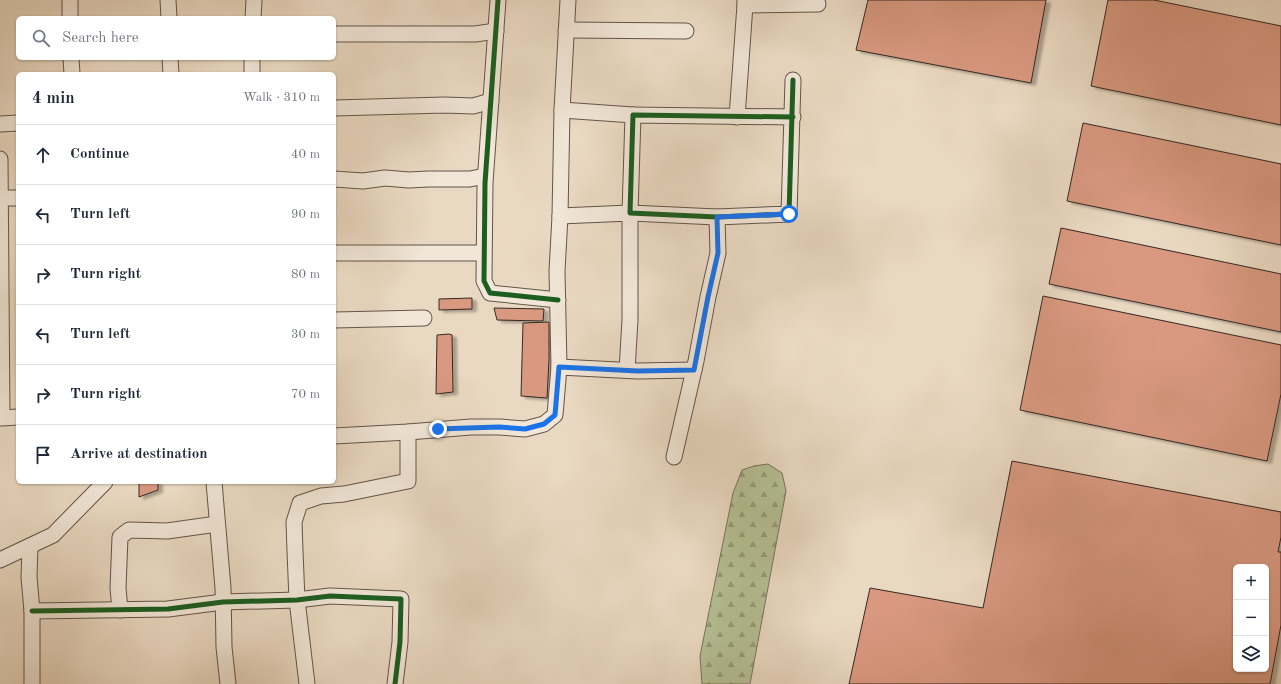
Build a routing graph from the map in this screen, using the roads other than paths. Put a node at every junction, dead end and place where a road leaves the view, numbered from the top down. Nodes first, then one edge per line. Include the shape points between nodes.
1 (70, 0) edge
2 (168, 0) edge
3 (254, 0) edge
4 (498, 0) edge
5 (568, 0) edge
6 (745, 3) edge
7 (818, 4) dead end
8 (70, 16) edge
9 (169, 16) edge
10 (253, 16) edge
11 (566, 30) junction
12 (496, 31) junction
13 (686, 31) dead end
14 (336, 34) edge
15 (71, 60) edge
16 (170, 60) edge
17 (252, 60) edge
18 (72, 72) edge
19 (171, 72) edge
20 (252, 72) edge
21 (793, 80) dead end
22 (491, 101) junction
23 (336, 108) edge
24 (562, 110) junction
25 (634, 115) junction
26 (737, 117) junction
27 (793, 117) junction
28 (16, 122) edge
29 (0, 124) edge
30 (0, 159) edge
31 (485, 176) junction
32 (336, 179) edge
33 (0, 198) edge
34 (16, 198) edge
35 (630, 213) junction
36 (560, 216) junction
37 (717, 217) junction
38 (336, 253) edge
39 (483, 253) junction
40 (558, 300) junction
41 (424, 318) dead end
42 (336, 320) edge
43 (1, 356) edge
44 (559, 367) junction
45 (627, 370) junction
46 (694, 370) junction
47 (16, 417) edge
48 (408, 432) junction
49 (336, 436) edge
50 (674, 457) dead end
51 (103, 484) edge
52 (214, 484) edge
53 (217, 524) junction
54 (30, 546) junction
55 (0, 560) edge
56 (297, 600) junction
57 (223, 602) junction
58 (120, 610) junction
59 (32, 611) junction
60 (32, 684) edge
61 (228, 684) edge
62 (306, 684) edge
63 (395, 684) edge

1 - 8 street
2 - 9 street
3 - 10 street
4 - 12 street
5 - 11 street
6 - 7 street
6 - 26 street
11 - 13 street
11 - 24 street
12 - 14 street via 475,34
12 - 22 street
15 - 18 street
16 - 19 street
17 - 20 street
21 - 27 street
22 - 23 street via 473,106
22 - 31 street
24 - 25 street
24 - 36 street
25 - 26 street
25 - 35 street
26 - 27 street
27 - 37 street via 789,214
28 - 29 street
30 - 33 street
31 - 32 street via 470,179
31 - 39 street
33 - 34 street
33 - 43 street
35 - 36 street
35 - 37 street
35 - 45 street via 630,320
36 - 40 street
37 - 46 street via 718,253
38 - 39 street
39 - 40 street via 484,281 490,293
40 - 44 street
41 - 42 street
43 - 47 street via 2,418
44 - 45 street
44 - 48 street via 555,415 544,424 525,429 471,427
45 - 46 street
46 - 50 street
48 - 49 street
48 - 56 street via 408,481 321,496 300,504 294,522
51 - 54 street via 53,535
52 - 53 street
53 - 57 street
53 - 58 street via 167,531 129,530 120,538
54 - 55 street
54 - 59 street
56 - 57 street
56 - 62 street
56 - 63 street via 330,596 401,599 400,642
57 - 58 street via 168,609
57 - 61 street
58 - 59 street
59 - 60 street

